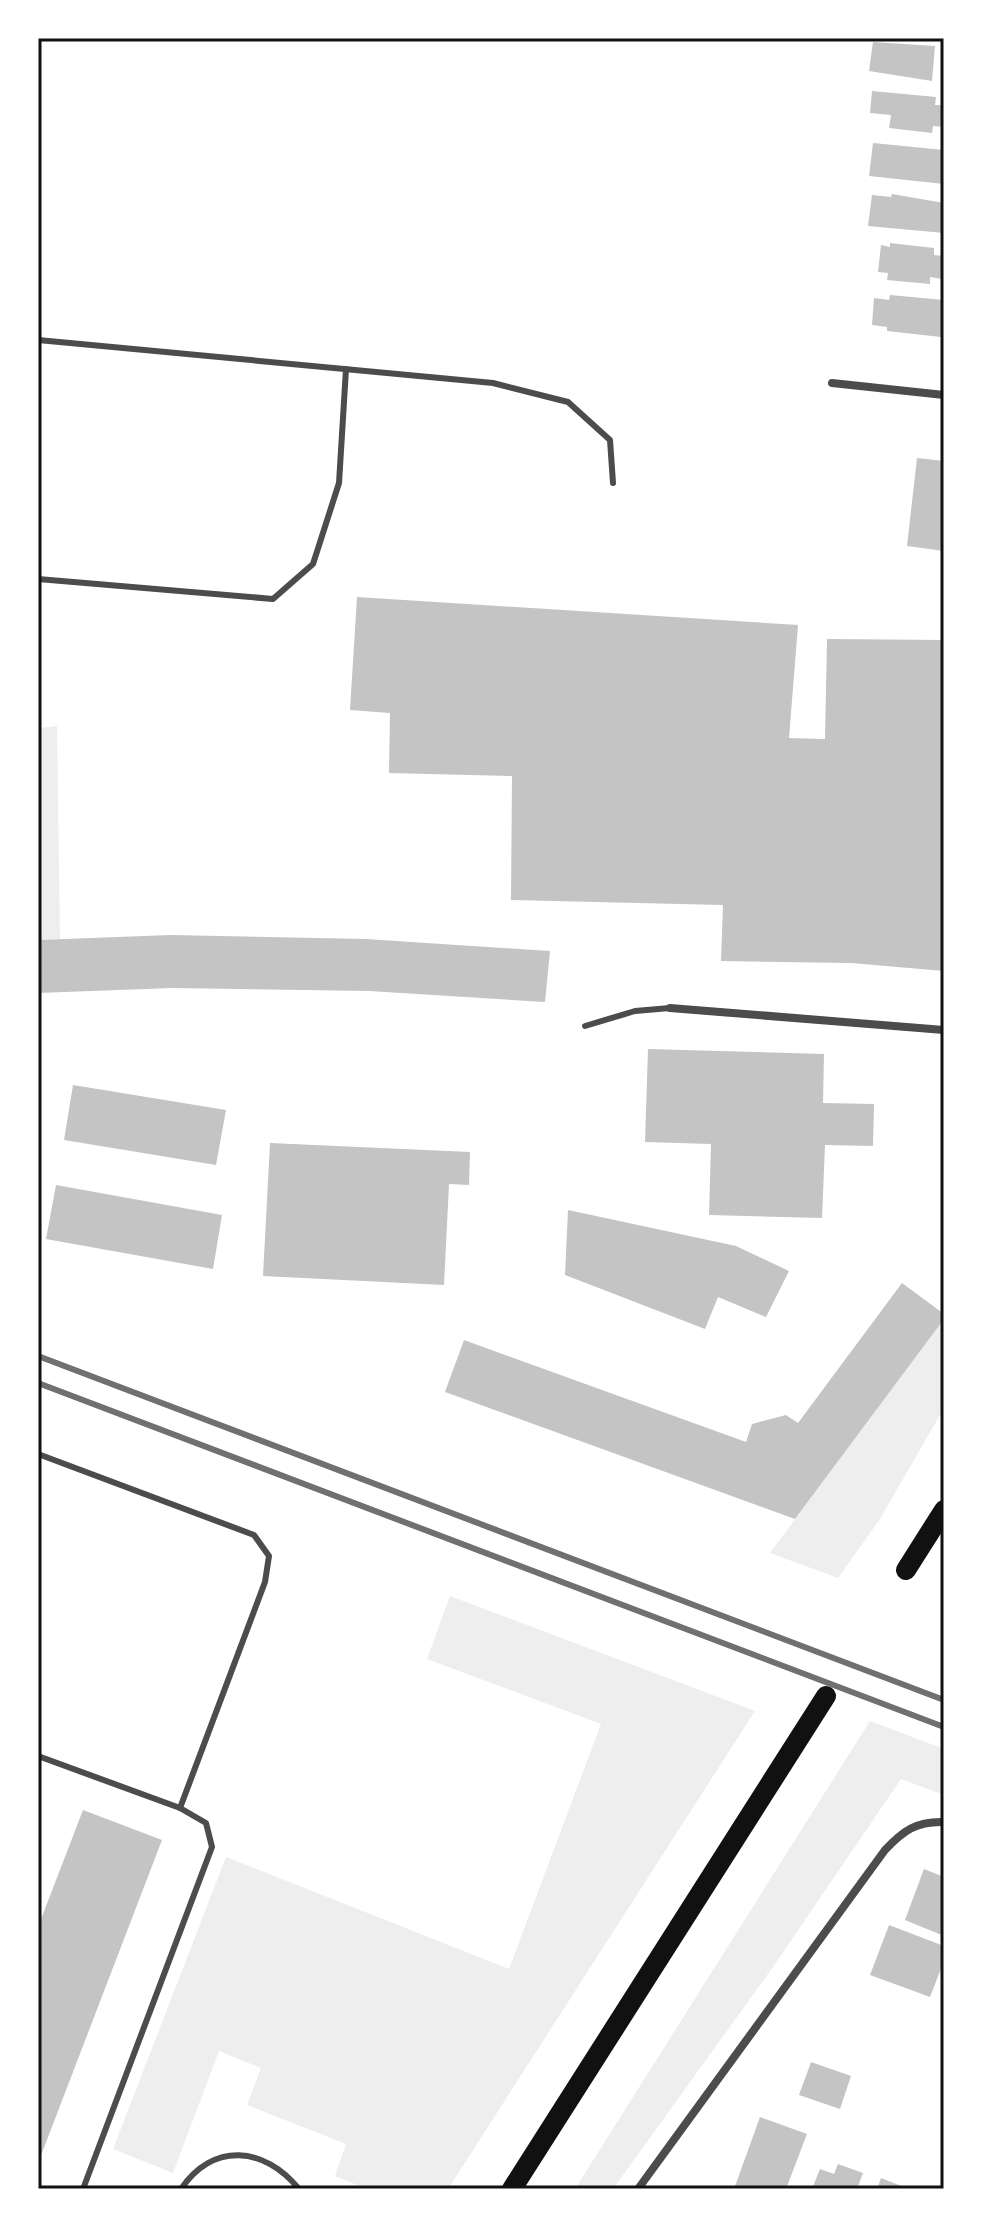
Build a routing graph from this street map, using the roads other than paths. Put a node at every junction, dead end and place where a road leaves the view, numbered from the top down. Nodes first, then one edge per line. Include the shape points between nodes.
1 (38, 340) edge
2 (346, 369) junction
3 (832, 383) dead end
4 (944, 395) edge
5 (613, 483) dead end
6 (38, 579) edge
7 (670, 1008) joint
8 (585, 1026) dead end
9 (944, 1030) edge
10 (38, 1454) edge
11 (944, 1510) edge
12 (906, 1570) dead end
13 (826, 1696) dead end
14 (38, 1756) edge
15 (180, 1808) junction
16 (944, 1822) edge
17 (83, 2189) edge
18 (181, 2189) edge
19 (299, 2189) edge
20 (512, 2189) edge
21 (638, 2189) edge

1 - 2 lane
2 - 5 lane via 493,383 568,402 610,440
2 - 6 lane via 339,483 313,564 273,599
3 - 4 street
7 - 8 lane via 635,1011
7 - 9 street
10 - 15 lane via 254,1535 269,1556 265,1582
11 - 12 main road
13 - 20 main road
14 - 15 lane
15 - 17 lane via 206,1823 212,1847
16 - 21 street via 904,1830 885,1850
18 - 19 lane via 200,2165 229,2154 263,2160

